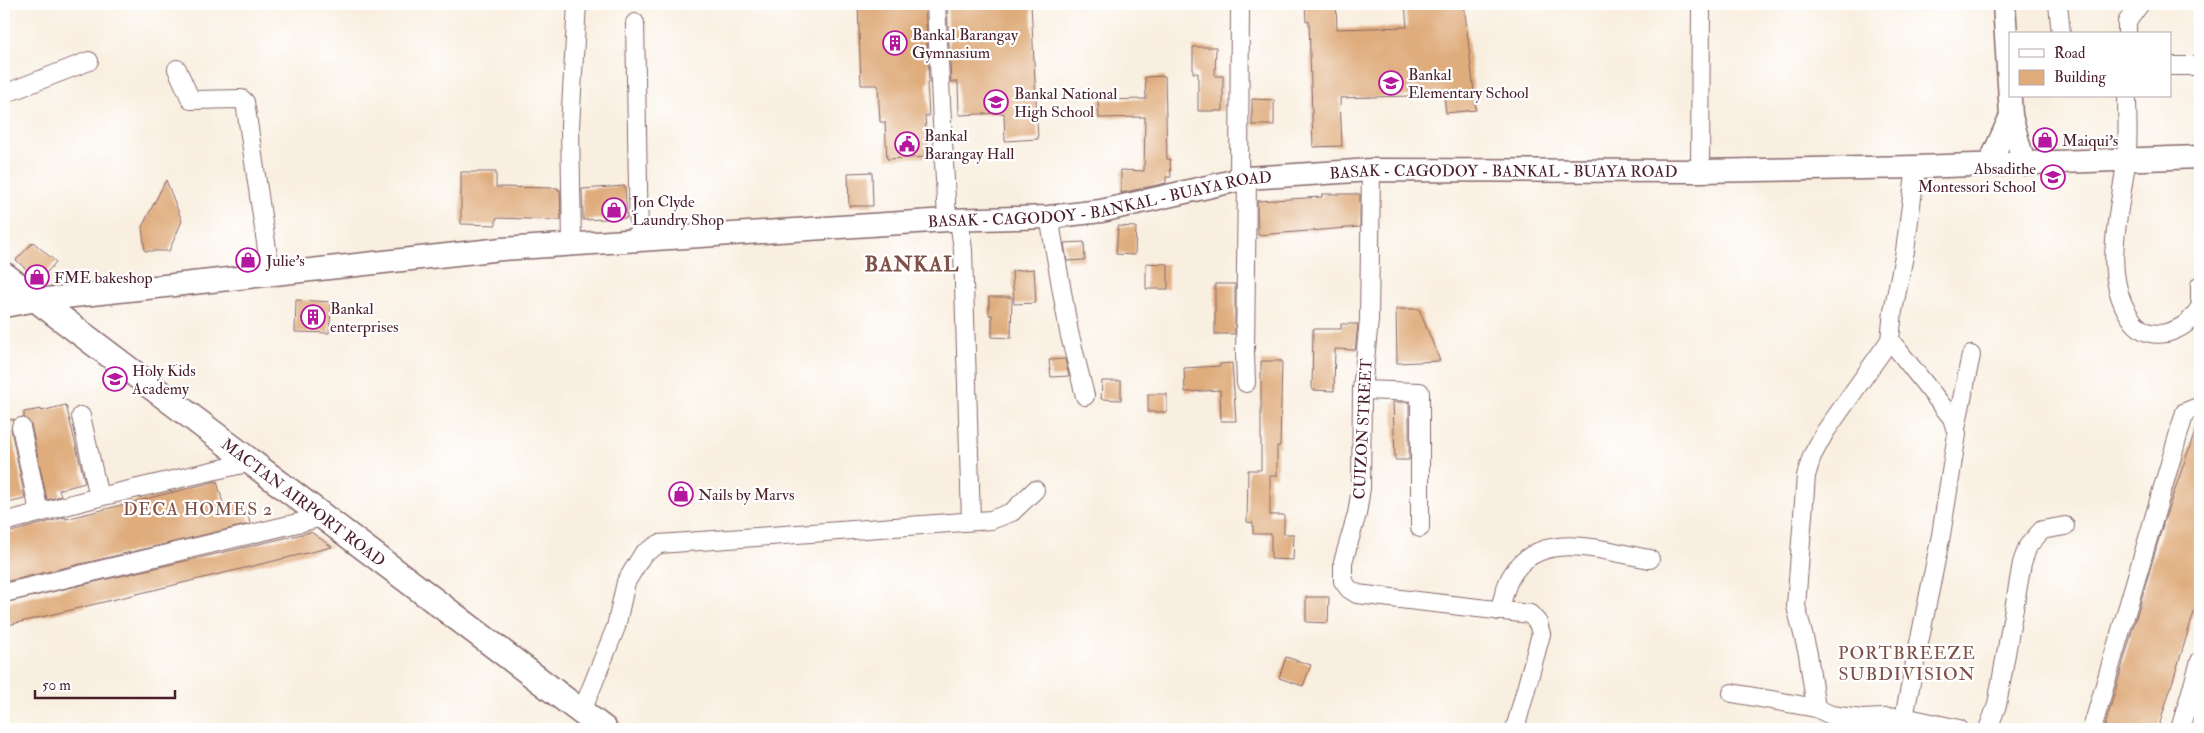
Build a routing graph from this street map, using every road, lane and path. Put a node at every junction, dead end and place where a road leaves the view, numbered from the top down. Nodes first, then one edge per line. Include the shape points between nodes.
1 (577, 4) edge
2 (936, 4) edge
3 (1240, 4) edge
4 (1701, 4) edge
5 (2004, 4) edge
6 (2058, 4) edge
7 (2140, 4) edge
8 (635, 23) dead end
9 (2061, 32) edge
10 (2127, 32) edge
11 (89, 61) dead end
12 (2172, 66) edge
13 (2200, 66) edge
14 (177, 68) dead end
15 (2009, 84) edge
16 (4, 94) edge
17 (2010, 98) edge
18 (2126, 98) edge
19 (2011, 116) junction
20 (2200, 157) edge
21 (2126, 159) junction
22 (2024, 164) junction
23 (1989, 165) junction
24 (1916, 167) junction
25 (1371, 170) junction
26 (1700, 171) junction
27 (1243, 179) junction
28 (1049, 217) junction
29 (953, 220) junction
30 (638, 240) junction
31 (572, 244) junction
32 (4, 275) edge
33 (271, 276) junction
34 (2200, 285) edge
35 (2200, 299) edge
36 (36, 300) junction
37 (4, 306) edge
38 (2200, 306) edge
39 (1890, 340) junction
40 (1971, 355) dead end
41 (1246, 383) dead end
42 (1362, 390) junction
43 (1085, 396) dead end
44 (2200, 406) edge
45 (81, 416) dead end
46 (22, 427) dead end
47 (1956, 428) junction
48 (251, 462) junction
49 (1035, 490) dead end
50 (99, 497) junction
51 (39, 512) junction
52 (323, 517) junction
53 (971, 521) junction
54 (4, 522) edge
55 (2065, 526) dead end
56 (1420, 528) dead end
57 (1650, 559) dead end
58 (4, 593) edge
59 (1499, 611) junction
60 (2200, 661) edge
61 (1732, 693) dead end
62 (1816, 708) junction
63 (582, 711) junction
64 (1904, 717) junction
65 (604, 729) edge
66 (1515, 729) edge
67 (1958, 729) edge
68 (1988, 729) edge
69 (2092, 729) edge
70 (2180, 729) edge

1 - 31 street via 570,126
2 - 29 street
3 - 27 street
4 - 26 street
5 - 15 street
6 - 9 street
7 - 10 street via 2128,22
8 - 30 street
11 - 16 street
12 - 13 street
14 - 33 street via 191,100 242,100 246,106
17 - 19 street
18 - 21 street
19 - 22 street
19 - 23 street
20 - 21 street, BASAK - CAGODOY - BANKAL - BUAYA ROAD
21 - 22 street, BASAK - CAGODOY - BANKAL - BUAYA ROAD
21 - 38 street via 2114,251 2116,281 2124,307 2134,323 2145,332 2158,334 2177,330 2193,319
22 - 23 street, BASAK - CAGODOY - BANKAL - BUAYA ROAD
23 - 24 street, BASAK - CAGODOY - BANKAL - BUAYA ROAD
24 - 26 street, BASAK - CAGODOY - BANKAL - BUAYA ROAD
24 - 39 street
25 - 26 street, BASAK - CAGODOY - BANKAL - BUAYA ROAD
25 - 27 street, BASAK - CAGODOY - BANKAL - BUAYA ROAD
25 - 42 street, CUIZON STREET via 1369,320
27 - 28 street, BASAK - CAGODOY - BANKAL - BUAYA ROAD via 1101,211
27 - 41 street
28 - 29 street, BASAK - CAGODOY - BANKAL - BUAYA ROAD
28 - 43 street via 1069,332
29 - 30 street, BASAK - CAGODOY - BANKAL - BUAYA ROAD
29 - 53 street via 963,250
30 - 31 street, BASAK - CAGODOY - BANKAL - BUAYA ROAD
31 - 33 street, BASAK - CAGODOY - BANKAL - BUAYA ROAD
32 - 36 main road, MACTAN AIRPORT ROAD
33 - 36 street, BASAK - CAGODOY - BANKAL - BUAYA ROAD
34 - 35 street
36 - 37 street, BASAK - CAGODOY - BANKAL - BUAYA ROAD
36 - 48 main road, MACTAN AIRPORT ROAD
39 - 47 street via 1952,418
39 - 62 street via 1825,432 1806,476 1796,606 1808,654
40 - 47 street
42 - 56 street via 1420,392
42 - 59 street, CUIZON STREET via 1361,488 1343,562 1343,581 1357,594
44 - 69 street via 2185,412
45 - 50 street
46 - 51 street
47 - 64 street via 1958,439 1941,535
48 - 50 street
48 - 52 main road, MACTAN AIRPORT ROAD
49 - 53 street via 1012,512 991,520
50 - 51 street
51 - 54 street
52 - 58 street
52 - 63 main road, MACTAN AIRPORT ROAD
53 - 63 street via 659,544 643,554 626,582 616,627
55 - 68 street via 2042,530 2028,546 2022,563 1997,705
57 - 59 street via 1572,546 1536,551 1523,560 1511,576
59 - 66 street, CUIZON STREET via 1530,614 1538,623 1541,634
60 - 70 street
61 - 62 street
62 - 64 street via 1831,715 1862,719
63 - 65 main road, MACTAN AIRPORT ROAD
64 - 67 street

